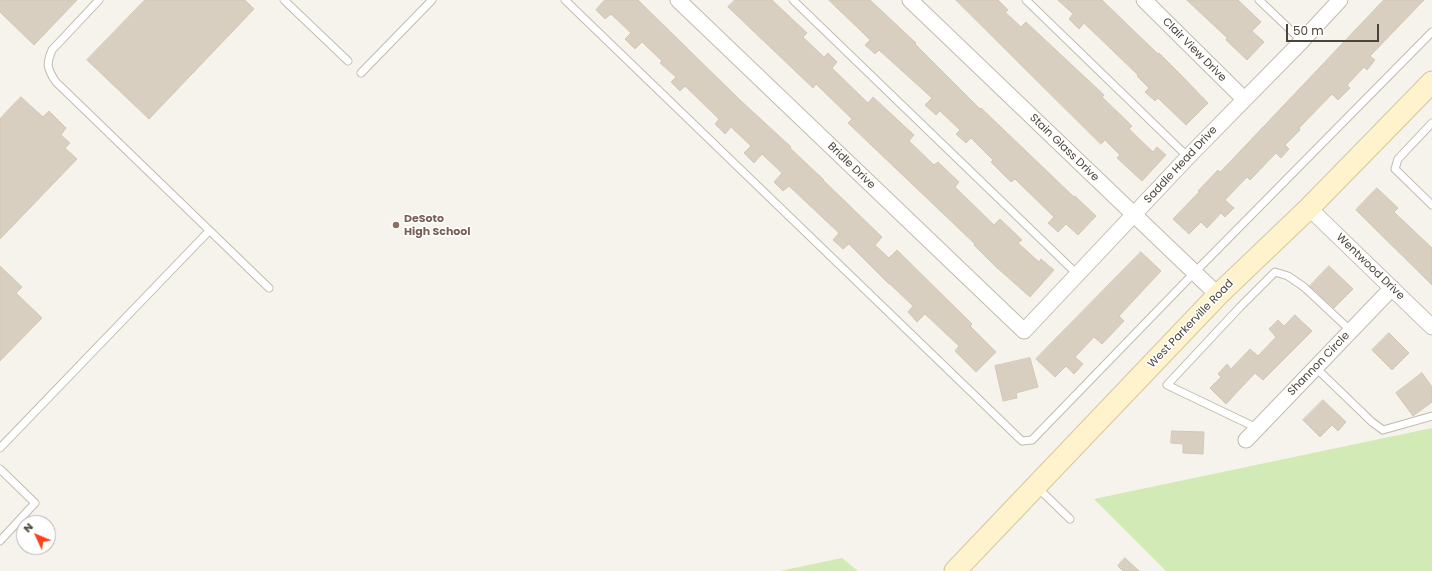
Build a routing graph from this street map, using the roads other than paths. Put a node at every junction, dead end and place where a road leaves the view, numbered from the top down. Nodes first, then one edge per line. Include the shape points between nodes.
1 (99, 0) edge
2 (284, 0) edge
3 (432, 0) edge
4 (565, 0) edge
5 (678, 0) edge
6 (793, 0) edge
7 (910, 0) edge
8 (1026, 0) edge
9 (1144, 0) edge
10 (1259, 0) edge
11 (1340, 0) edge
12 (1432, 32) edge
13 (1302, 41) junction
14 (348, 61) dead end
15 (361, 73) dead end
16 (1431, 84) edge
17 (1244, 100) junction
18 (1432, 123) edge
19 (1188, 157) junction
20 (1432, 205) edge
21 (1309, 208) junction
22 (1134, 215) junction
23 (209, 231) junction
24 (1195, 272) junction
25 (1077, 274) junction
26 (269, 288) dead end
27 (1392, 288) junction
28 (1218, 295) junction
29 (1432, 327) edge
30 (1024, 331) joint
31 (1351, 331) junction
32 (1316, 368) junction
33 (1432, 416) edge
34 (1257, 428) junction
35 (1246, 440) dead end
36 (0, 448) edge
37 (0, 469) edge
38 (1036, 486) junction
39 (1070, 519) dead end
40 (0, 541) edge
41 (955, 571) edge

1 - 23 lane via 52,50 48,60 49,72 56,82
2 - 14 lane
3 - 15 lane
4 - 24 lane via 1022,441 1032,440
5 - 30 street, Bridle Drive
6 - 25 lane
7 - 22 street, Stain Glass Drive
8 - 19 lane
9 - 17 street, Clair View Drive
10 - 13 lane
11 - 13 street, Saddle Head Drive
12 - 24 lane
13 - 17 street, Saddle Head Drive
16 - 21 main road, West Parkerville Road
17 - 19 street, Saddle Head Drive
18 - 20 lane via 1398,158 1394,169
19 - 22 street, Saddle Head Drive
21 - 27 street, Wentwood Drive
21 - 28 main road, West Parkerville Road
22 - 24 street, Stain Glass Drive
22 - 25 street, Saddle Head Drive
23 - 26 lane
23 - 36 lane
24 - 28 street, Stain Glass Drive
25 - 30 street, Saddle Head Drive
27 - 29 street, Wentwood Drive
27 - 31 street, Shannon Circle
28 - 38 main road, West Parkerville Road
31 - 32 street, Shannon Circle
31 - 34 lane via 1304,286 1276,272 1167,385
32 - 33 lane via 1383,430
32 - 34 street, Shannon Circle
34 - 35 street, Shannon Circle
37 - 40 lane via 35,503
38 - 39 lane
38 - 41 main road, West Parkerville Road

